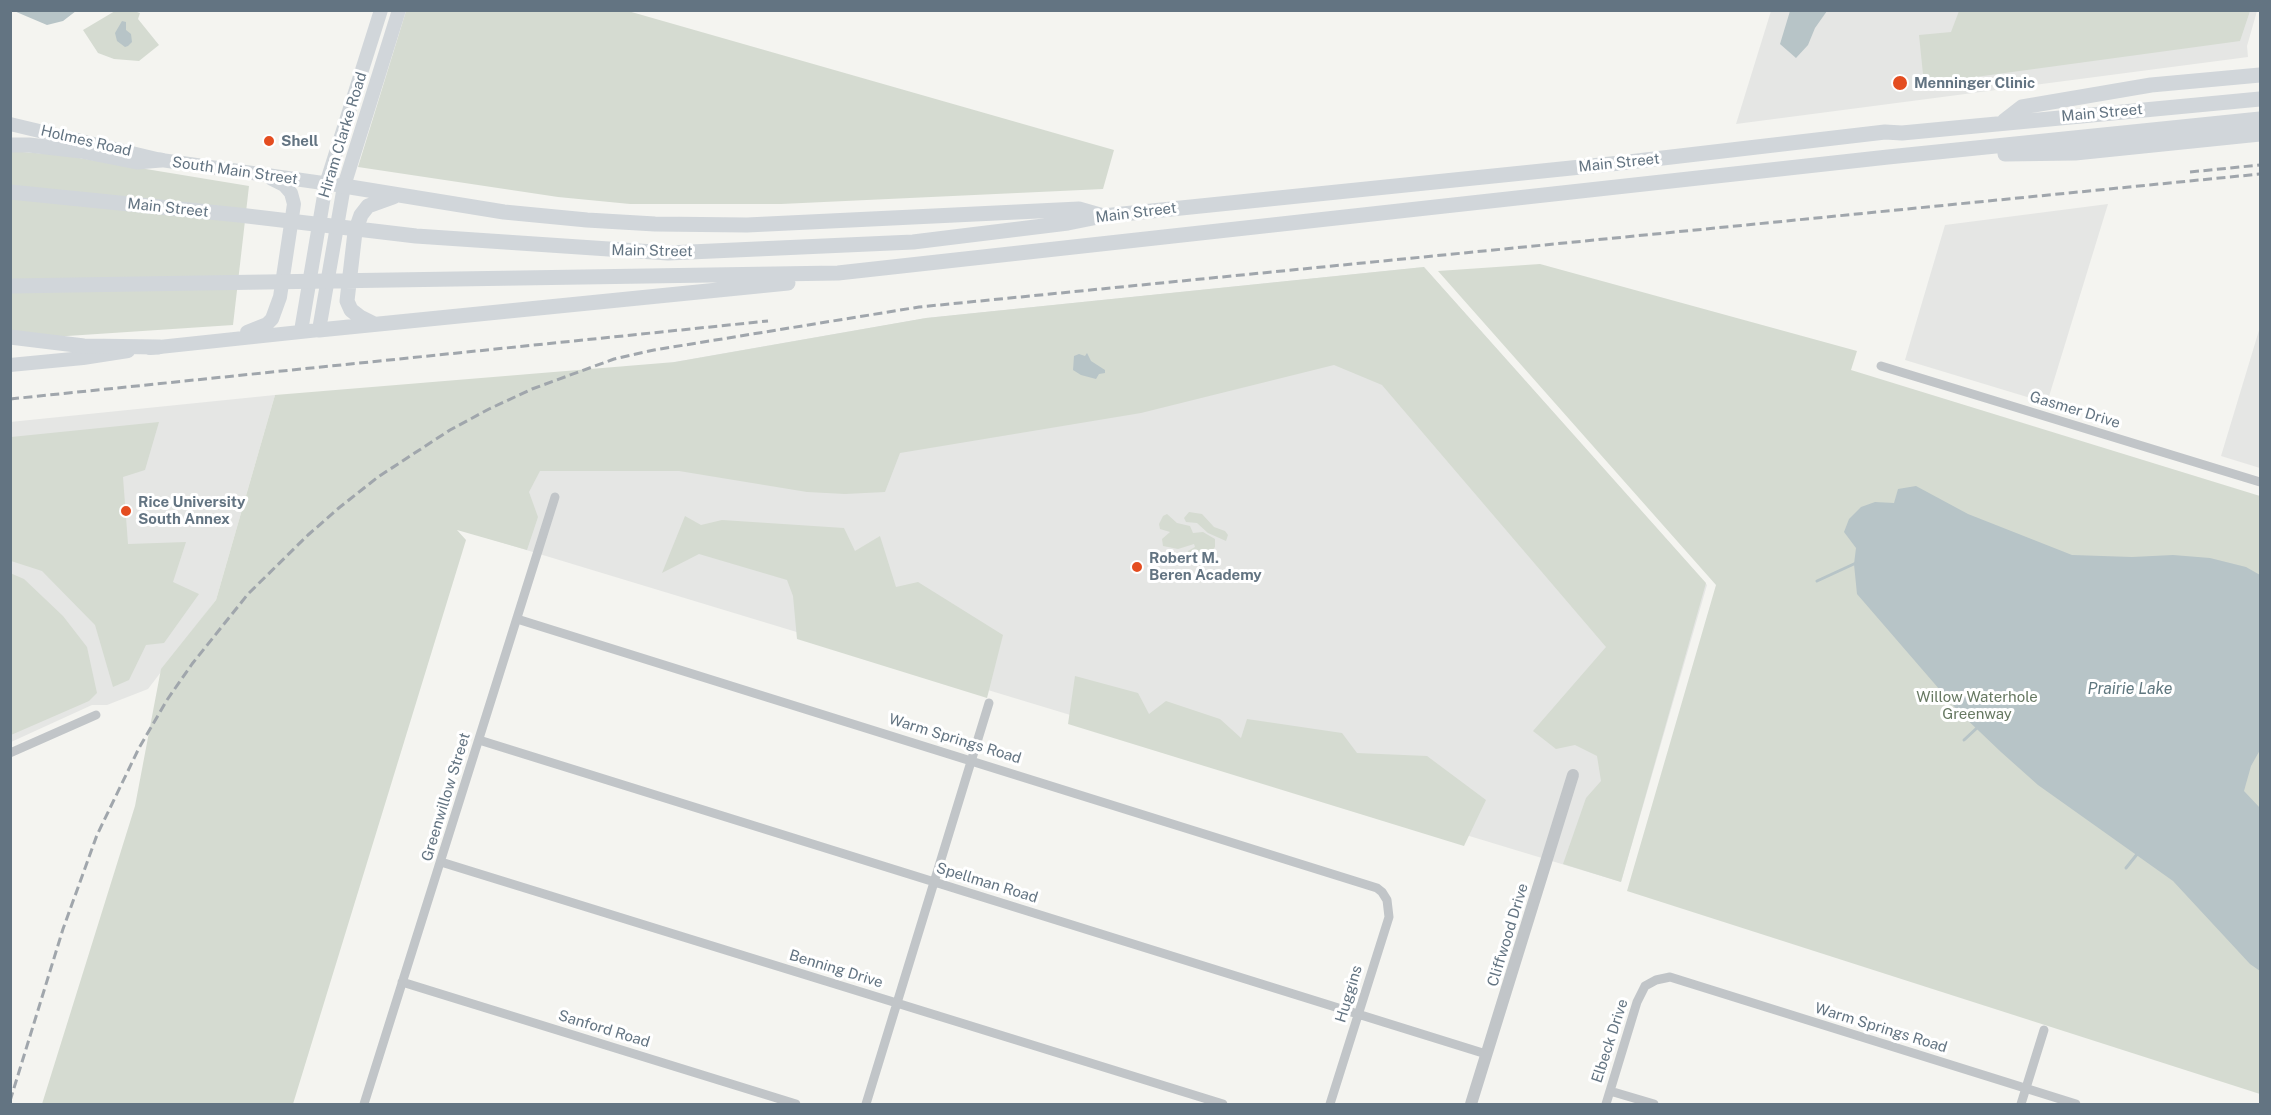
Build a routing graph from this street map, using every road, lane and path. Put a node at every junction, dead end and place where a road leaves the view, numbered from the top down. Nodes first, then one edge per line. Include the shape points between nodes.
1 (381, 10) edge
2 (399, 10) edge
3 (376, 26) junction
4 (393, 31) junction
5 (2260, 75) edge
6 (2260, 99) edge
7 (2260, 119) edge
8 (2004, 122) junction
9 (10, 124) edge
10 (2260, 134) edge
11 (10, 145) edge
12 (1888, 157) junction
13 (161, 160) junction
14 (255, 174) junction
15 (326, 184) junction
16 (345, 186) junction
17 (10, 192) edge
18 (399, 196) junction
19 (1103, 216) junction
20 (867, 271) junction
21 (10, 286) edge
22 (375, 324) junction
23 (320, 330) junction
24 (301, 332) junction
25 (10, 337) edge
26 (234, 338) junction
27 (159, 346) junction
28 (10, 365) edge
29 (1881, 366) dead end
30 (2260, 482) edge
31 (555, 497) dead end
32 (517, 619) junction
33 (989, 703) dead end
34 (96, 715) dead end
35 (479, 740) junction
36 (10, 753) edge
37 (972, 760) junction
38 (1573, 775) dead end
39 (441, 862) junction
40 (934, 882) junction
41 (1382, 892) joint
42 (1678, 980) joint
43 (402, 982) junction
44 (897, 1003) junction
45 (1358, 1015) junction
46 (2044, 1030) dead end
47 (1486, 1054) junction
48 (2026, 1089) junction
49 (1610, 1091) junction
50 (365, 1104) edge
51 (796, 1104) edge
52 (866, 1104) edge
53 (1223, 1104) edge
54 (1330, 1104) edge
55 (1471, 1104) edge
56 (1606, 1104) edge
57 (1654, 1104) edge
58 (2021, 1104) edge
59 (2076, 1104) edge

1 - 3 main road, Hiram Clarke Road
2 - 4 main road, Hiram Clarke Road
3 - 4 main road
3 - 15 main road, Hiram Clarke Road
4 - 16 main road, Hiram Clarke Road
5 - 8 highway via 2151,86 2022,107
6 - 8 highway, Main Street
7 - 12 highway, Main Street
8 - 19 highway, Main Street
9 - 13 main road, Holmes Road
10 - 12 highway via 2075,153
11 - 13 highway via 81,151 129,161
12 - 20 highway, Main Street
13 - 14 main road, South Main Street
14 - 15 main road, South Main Street
14 - 26 main road via 284,185 293,198 292,214 275,313 267,324
15 - 16 main road, South Main Street
15 - 24 main road, Hiram Clarke Road
16 - 18 highway
16 - 23 main road, Hiram Clarke Road
17 - 19 highway, Main Street via 416,236 668,253 913,242
18 - 19 highway via 516,213 655,224 747,225 1079,209
18 - 22 highway via 368,206 355,232 347,301 351,310
20 - 21 highway, Main Street
20 - 22 highway via 790,283
22 - 23 highway
23 - 24 main road
24 - 26 main road
25 - 27 highway via 84,346
26 - 27 main road
27 - 28 main road
29 - 30 street, Gasmer Drive
31 - 32 street, Greenwillow Street
32 - 35 street, Greenwillow Street
32 - 37 street, Warm Springs Road
33 - 37 street
34 - 36 street
35 - 39 street, Greenwillow Street
35 - 40 street, Spellman Road
37 - 40 street
37 - 41 street, Warm Springs Road
38 - 47 street, Cliffwood Drive
39 - 43 street, Greenwillow Street
39 - 44 street, Benning Drive
40 - 44 street
40 - 45 street, Spellman Road
41 - 45 street, Huggins via 1389,917
42 - 48 street, Warm Springs Road
42 - 49 street, Elbeck Drive via 1670,977 1645,986
43 - 50 street, Greenwillow Street
43 - 51 street, Sanford Road
44 - 52 street
44 - 53 street, Benning Drive
45 - 47 street, Spellman Road
45 - 54 street, Huggins
46 - 48 street
47 - 55 street, Cliffwood Drive
48 - 58 street
48 - 59 street, Warm Springs Road
49 - 56 street, Elbeck Drive
49 - 57 street

